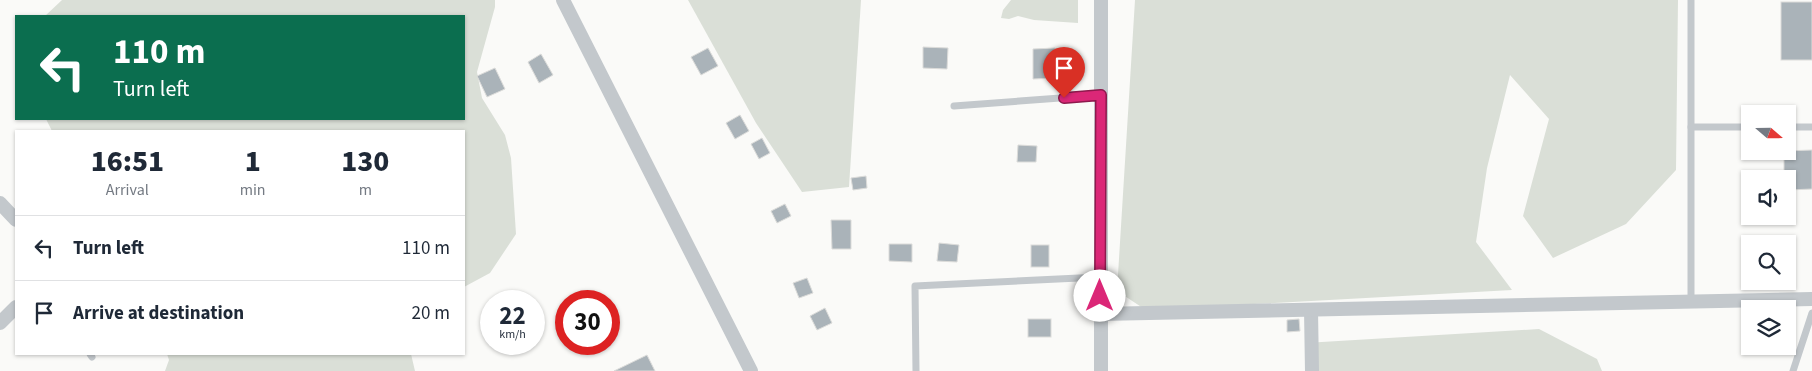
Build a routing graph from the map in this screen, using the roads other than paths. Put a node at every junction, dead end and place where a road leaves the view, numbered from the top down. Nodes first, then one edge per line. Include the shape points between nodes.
1 (563, 0) edge
2 (1101, 0) edge
3 (1691, 0) edge
4 (1101, 95) junction
5 (954, 106) dead end
6 (1691, 127) junction
7 (1741, 127) edge
8 (1796, 127) edge
9 (1812, 127) edge
10 (0, 203) edge
11 (15, 219) edge
12 (1100, 277) junction
13 (1812, 299) edge
14 (1692, 302) junction
15 (15, 308) edge
16 (1311, 310) junction
17 (1812, 313) edge
18 (1100, 314) junction
19 (0, 323) edge
20 (751, 371) edge
21 (916, 371) edge
22 (1100, 371) edge
23 (1312, 371) edge
24 (1793, 371) edge

1 - 20 street
2 - 4 street
3 - 6 lane
4 - 5 lane
4 - 12 street
6 - 7 lane
6 - 14 lane
8 - 9 lane
10 - 11 street
12 - 18 street
12 - 21 lane via 915,286
13 - 14 street
14 - 16 street
15 - 19 street
16 - 18 street
16 - 23 street
17 - 24 lane
18 - 22 street

